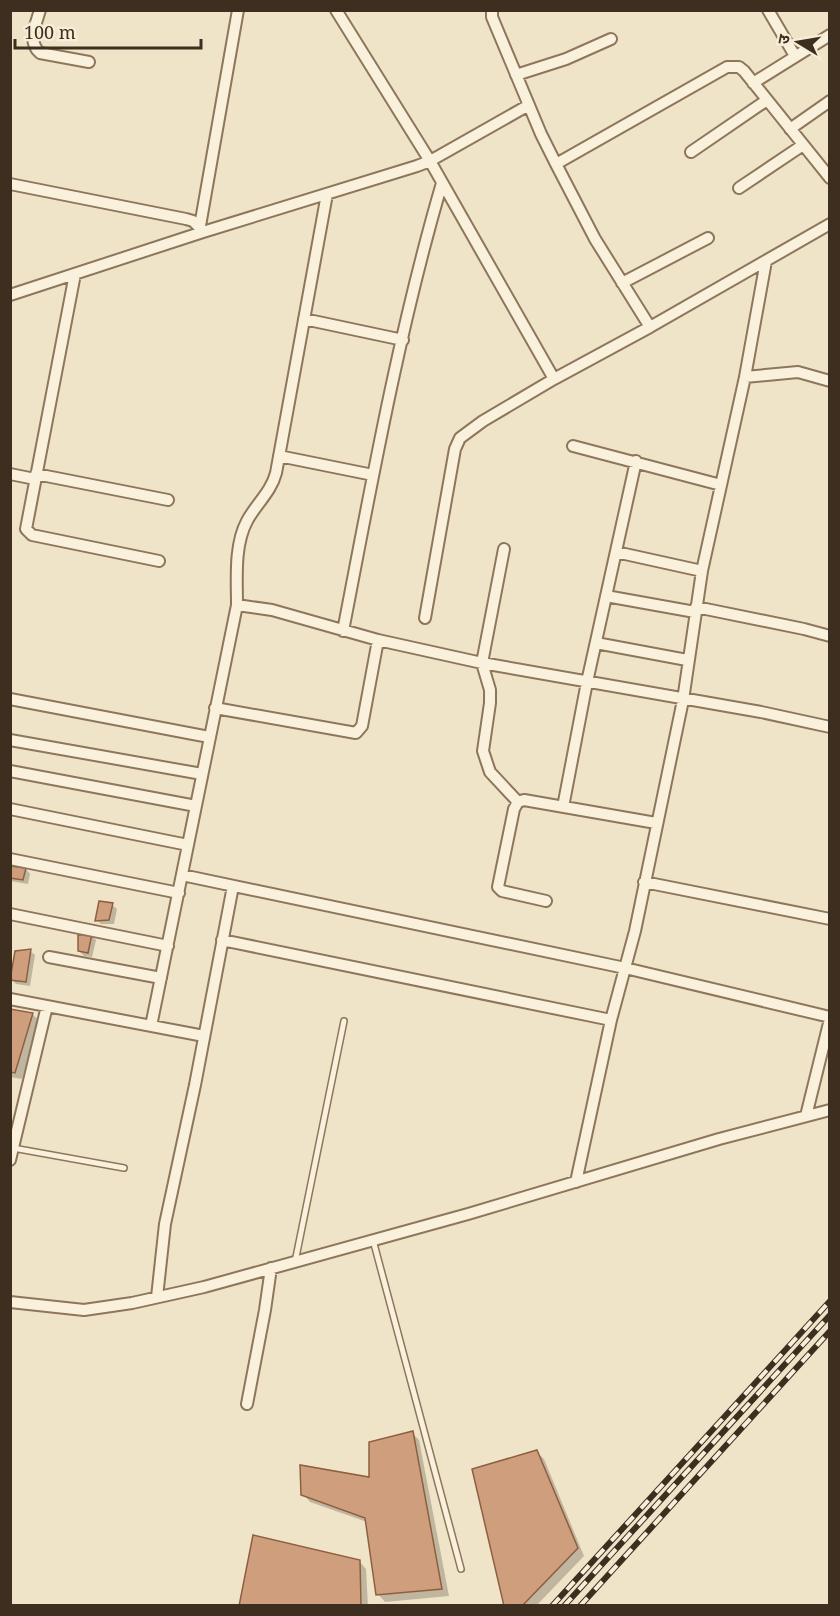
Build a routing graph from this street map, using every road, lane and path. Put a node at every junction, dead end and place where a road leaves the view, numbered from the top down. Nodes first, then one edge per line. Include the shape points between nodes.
1 (40, 10) edge
2 (238, 10) edge
3 (336, 10) edge
4 (492, 10) edge
5 (768, 10) edge
6 (830, 35) edge
7 (611, 39) dead end
8 (795, 56) junction
9 (89, 62) dead end
10 (516, 75) junction
11 (753, 82) junction
12 (767, 100) junction
13 (830, 101) edge
14 (529, 105) junction
15 (790, 129) junction
16 (803, 145) junction
17 (691, 152) dead end
18 (430, 161) junction
19 (556, 164) junction
20 (830, 178) edge
21 (442, 183) junction
22 (10, 184) edge
23 (739, 188) dead end
24 (327, 194) junction
25 (830, 224) edge
26 (201, 229) junction
27 (708, 238) dead end
28 (766, 261) junction
29 (75, 274) junction
30 (622, 283) junction
31 (10, 295) edge
32 (304, 319) junction
33 (650, 327) junction
34 (403, 340) junction
35 (745, 378) junction
36 (554, 379) junction
37 (830, 381) edge
38 (573, 446) dead end
39 (279, 456) junction
40 (636, 461) junction
41 (10, 474) edge
42 (373, 475) junction
43 (35, 476) junction
44 (720, 485) junction
45 (168, 500) dead end
46 (504, 549) dead end
47 (616, 552) junction
48 (159, 561) dead end
49 (702, 571) junction
50 (606, 596) junction
51 (237, 605) junction
52 (696, 610) junction
53 (425, 618) dead end
54 (343, 631) junction
55 (830, 636) edge
56 (378, 640) junction
57 (596, 643) junction
58 (687, 660) junction
59 (482, 663) junction
60 (587, 682) junction
61 (10, 699) edge
62 (682, 700) junction
63 (215, 708) junction
64 (830, 727) edge
65 (209, 737) junction
66 (10, 740) edge
67 (10, 771) edge
68 (202, 774) junction
69 (518, 802) junction
70 (196, 806) junction
71 (563, 807) junction
72 (10, 809) edge
73 (656, 823) junction
74 (188, 845) junction
75 (10, 859) edge
76 (182, 875) junction
77 (644, 882) junction
78 (233, 886) junction
79 (178, 893) junction
80 (546, 901) dead end
81 (10, 914) edge
82 (830, 919) edge
83 (222, 940) junction
84 (168, 946) junction
85 (49, 957) dead end
86 (625, 968) junction
87 (161, 978) junction
88 (10, 999) edge
89 (46, 1006) junction
90 (830, 1018) edge
91 (612, 1020) junction
92 (344, 1021) dead end
93 (151, 1026) junction
94 (204, 1036) junction
95 (830, 1110) edge
96 (806, 1116) junction
97 (13, 1148) junction
98 (10, 1160) edge
99 (124, 1168) dead end
100 (576, 1182) junction
101 (373, 1240) junction
102 (295, 1262) junction
103 (271, 1268) junction
104 (157, 1297) junction
105 (10, 1302) edge
106 (247, 1404) dead end
107 (461, 1569) dead end

1 - 9 street via 35,48 40,53
2 - 26 street
3 - 18 street
4 - 10 street
5 - 8 street
6 - 8 street
7 - 10 street
8 - 11 street
10 - 14 street
11 - 12 street
11 - 19 street via 739,67 727,67
12 - 15 street
12 - 17 street
13 - 15 street
14 - 18 street
14 - 19 street
15 - 16 street
16 - 20 street
16 - 23 street
18 - 21 street
18 - 24 street
19 - 30 street
21 - 34 street
21 - 36 street
22 - 26 street via 186,219
24 - 26 street
24 - 32 street
25 - 28 street
26 - 29 street
27 - 30 street
28 - 33 street
28 - 35 street
29 - 31 street
29 - 43 street
30 - 33 street
32 - 34 street
32 - 39 street
33 - 36 street
34 - 42 street
35 - 37 street via 798,372
35 - 44 street
36 - 53 street via 476,426 457,442
38 - 40 street
39 - 42 street
39 - 51 street via 273,482 242,531
40 - 44 street
40 - 47 street
41 - 43 street
42 - 54 street
43 - 45 street
43 - 48 street via 26,524 32,535
44 - 49 street
46 - 59 street
47 - 49 street
47 - 50 street
49 - 52 street
50 - 52 street
50 - 57 street
51 - 54 street
51 - 63 street
52 - 55 street
52 - 58 street
54 - 56 street
56 - 59 street
56 - 63 street via 362,726 356,733
57 - 58 street
57 - 60 street
58 - 62 street
59 - 60 street
59 - 69 street via 490,690 483,751 486,764
60 - 62 street
60 - 71 street
61 - 65 street
62 - 64 street
62 - 73 street
63 - 65 street
65 - 68 street
66 - 68 street
67 - 70 street
68 - 70 street
69 - 71 street
69 - 80 street via 498,887
70 - 74 street
71 - 73 street
72 - 74 street
73 - 77 street
74 - 76 street
75 - 79 street
76 - 78 street
76 - 79 street
77 - 82 street
77 - 86 street
78 - 83 street
78 - 86 street
79 - 84 street
81 - 84 street
83 - 91 street
83 - 94 street
84 - 87 street
85 - 87 street
86 - 90 street
86 - 91 street
87 - 93 street
88 - 89 street
89 - 93 street
89 - 97 street
90 - 96 street
91 - 100 street
92 - 102 lane
93 - 94 street
94 - 104 street via 164,1230
95 - 96 street
96 - 100 street
97 - 98 street
97 - 99 lane
100 - 101 street
101 - 102 street
101 - 107 lane
102 - 103 street
103 - 104 street
103 - 106 street
104 - 105 street via 84,1310

